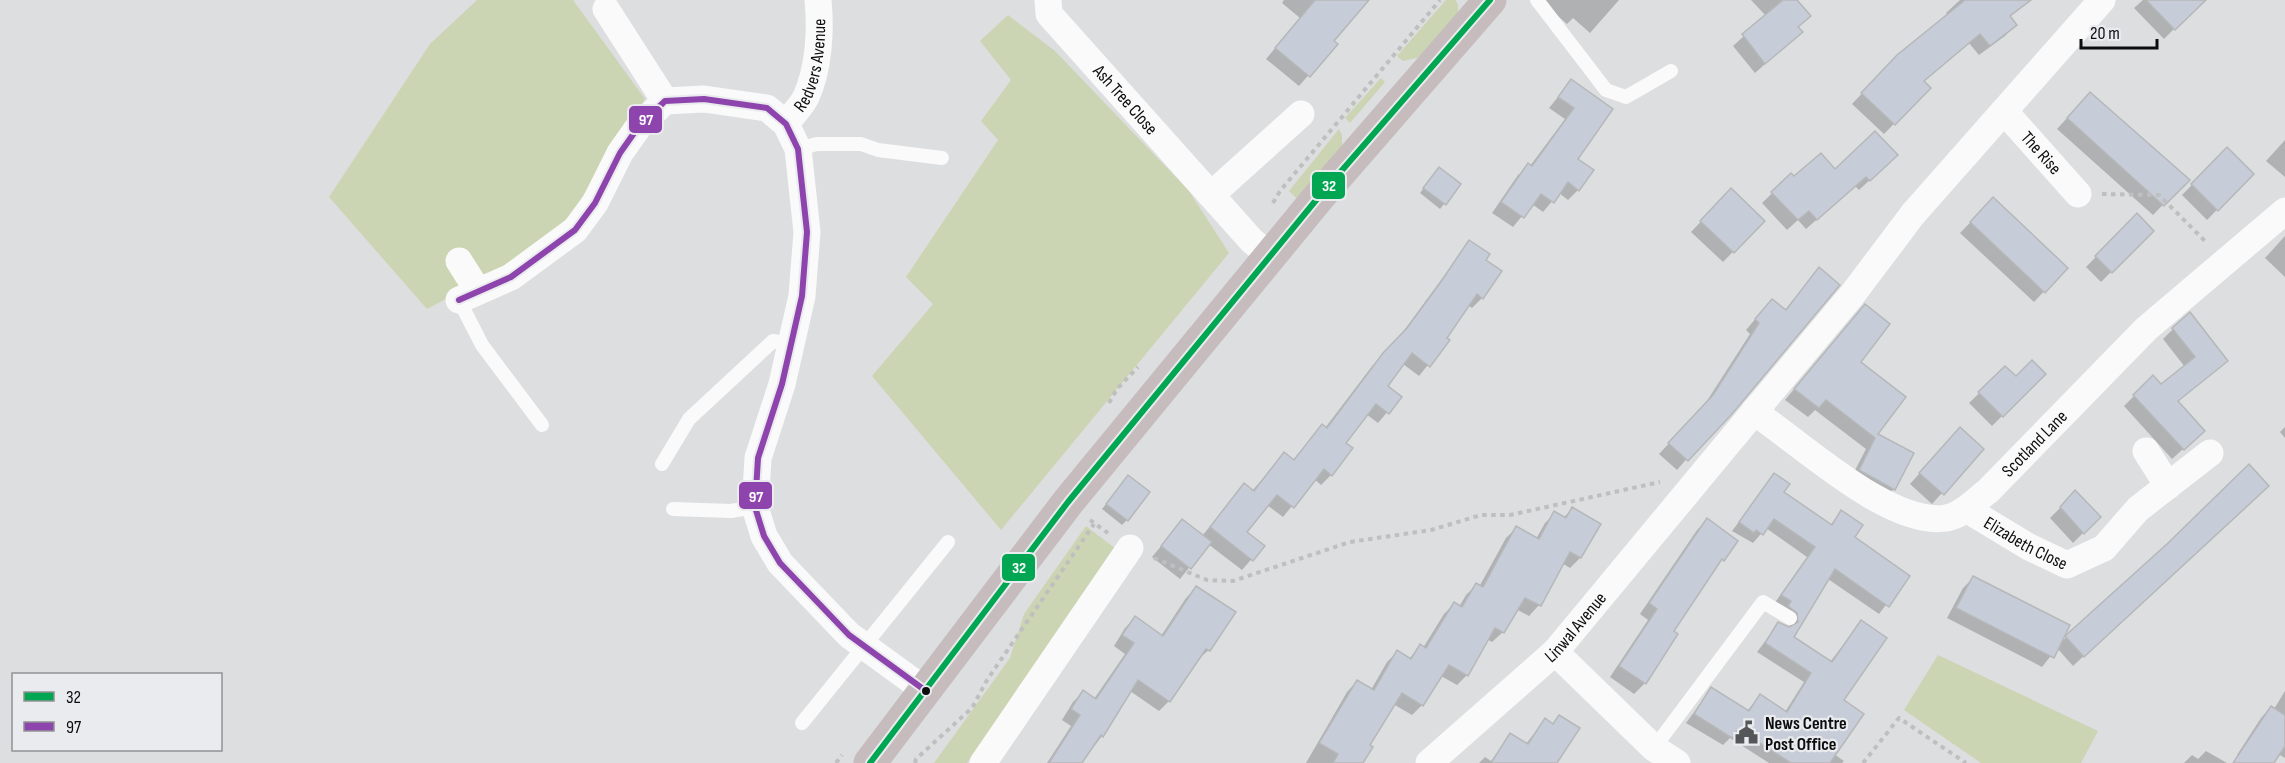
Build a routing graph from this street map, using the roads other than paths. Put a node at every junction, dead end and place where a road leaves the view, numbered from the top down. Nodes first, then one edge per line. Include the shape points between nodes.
1 (818, 0) edge
2 (1048, 0) edge
3 (1490, 0) edge
4 (1537, 0) edge
5 (2102, 0) edge
6 (606, 9) dead end
7 (1671, 71) dead end
8 (665, 101) junction
9 (2004, 111) junction
10 (1301, 114) dead end
11 (786, 124) junction
12 (798, 149) junction
13 (942, 158) dead end
14 (2078, 194) road end
15 (1211, 195) junction
16 (2285, 211) edge
17 (1272, 257) junction
18 (459, 261) dead end
19 (469, 295) junction
20 (792, 344) junction
21 (1754, 412) junction
22 (542, 425) dead end
23 (2145, 451) dead end
24 (2210, 453) dead end
25 (662, 464) dead end
26 (2168, 486) junction
27 (754, 507) junction
28 (673, 509) dead end
29 (1966, 509) junction
30 (948, 542) dead end
31 (1130, 548) road end
32 (1790, 618) dead end
33 (862, 646) junction
34 (1555, 652) junction
35 (926, 691) junction
36 (801, 723) dead end
37 (1653, 748) junction
38 (870, 763) edge
39 (983, 763) edge
40 (1429, 763) edge
41 (1677, 763) edge

1 - 11 street, Redvers Avenue via 816,68 805,99
2 - 15 street, Ash Tree Close via 1049,14
3 - 17 highway
4 - 7 lane via 1606,90 1626,97
5 - 9 street
6 - 8 street
8 - 11 street via 704,99 767,108
8 - 19 street via 639,126 620,153 595,203 575,230 511,277
9 - 14 street, The Rise
9 - 21 street via 1913,214 1852,296
10 - 15 street
11 - 12 street
12 - 13 lane via 817,144 861,144 878,150
12 - 20 street via 807,232 802,296
15 - 17 street, Ash Tree Close via 1252,241
16 - 29 street, Scotland Lane via 2146,329
17 - 35 highway via 1068,502
18 - 19 street
19 - 22 lane via 482,345
20 - 25 lane via 773,341 688,419
20 - 27 street via 758,458
21 - 29 street, Scotland Lane via 1824,466 1896,507 1922,518 1948,518
21 - 34 street, Linwal Avenue
23 - 26 street
24 - 26 street, Elizabeth Close
26 - 29 street, Elizabeth Close via 2138,509 2104,548 2067,565
27 - 28 lane via 731,511
27 - 33 street via 764,536 780,563
30 - 33 lane
31 - 39 street
32 - 37 lane via 1763,602
33 - 35 street
33 - 36 lane
34 - 37 street
34 - 40 street, Linwal Avenue
35 - 38 highway
37 - 41 street

